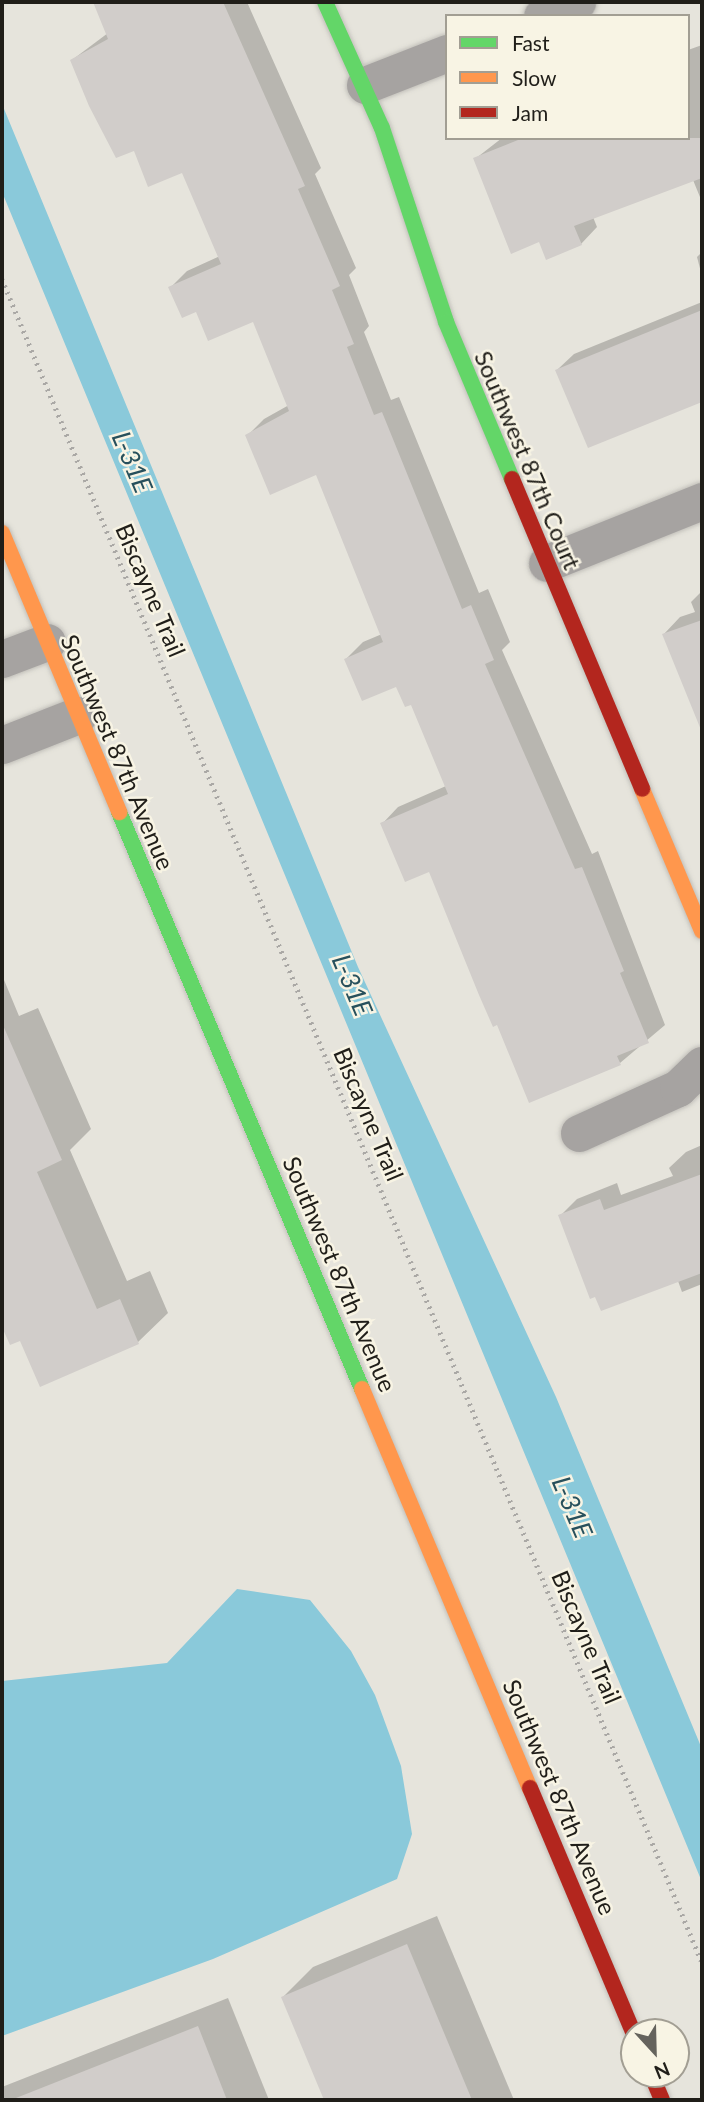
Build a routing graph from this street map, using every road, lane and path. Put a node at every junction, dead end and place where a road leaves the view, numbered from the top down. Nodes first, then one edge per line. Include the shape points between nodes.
1 (326, 2) edge
2 (577, 2) edge
3 (547, 14) edge
4 (445, 54) edge
5 (365, 85) junction
6 (2, 279) edge
7 (702, 501) edge
8 (2, 533) edge
9 (547, 563) junction
10 (47, 642) junction
11 (2, 659) edge
12 (78, 715) junction
13 (2, 745) edge
14 (702, 931) edge
15 (702, 1065) edge
16 (579, 1133) dead end
17 (702, 1962) edge
18 (627, 2018) edge

1 - 5 street, Southwest 87th Court
2 - 3 street
4 - 5 street
5 - 9 street, Southwest 87th Court via 431,286
6 - 17 path, Biscayne Trail
7 - 9 street
8 - 10 street, Southwest 87th Avenue
9 - 14 street, Southwest 87th Court
10 - 11 street
10 - 12 street, Southwest 87th Avenue
12 - 13 street
12 - 18 street, Southwest 87th Avenue
15 - 16 street via 678,1088

